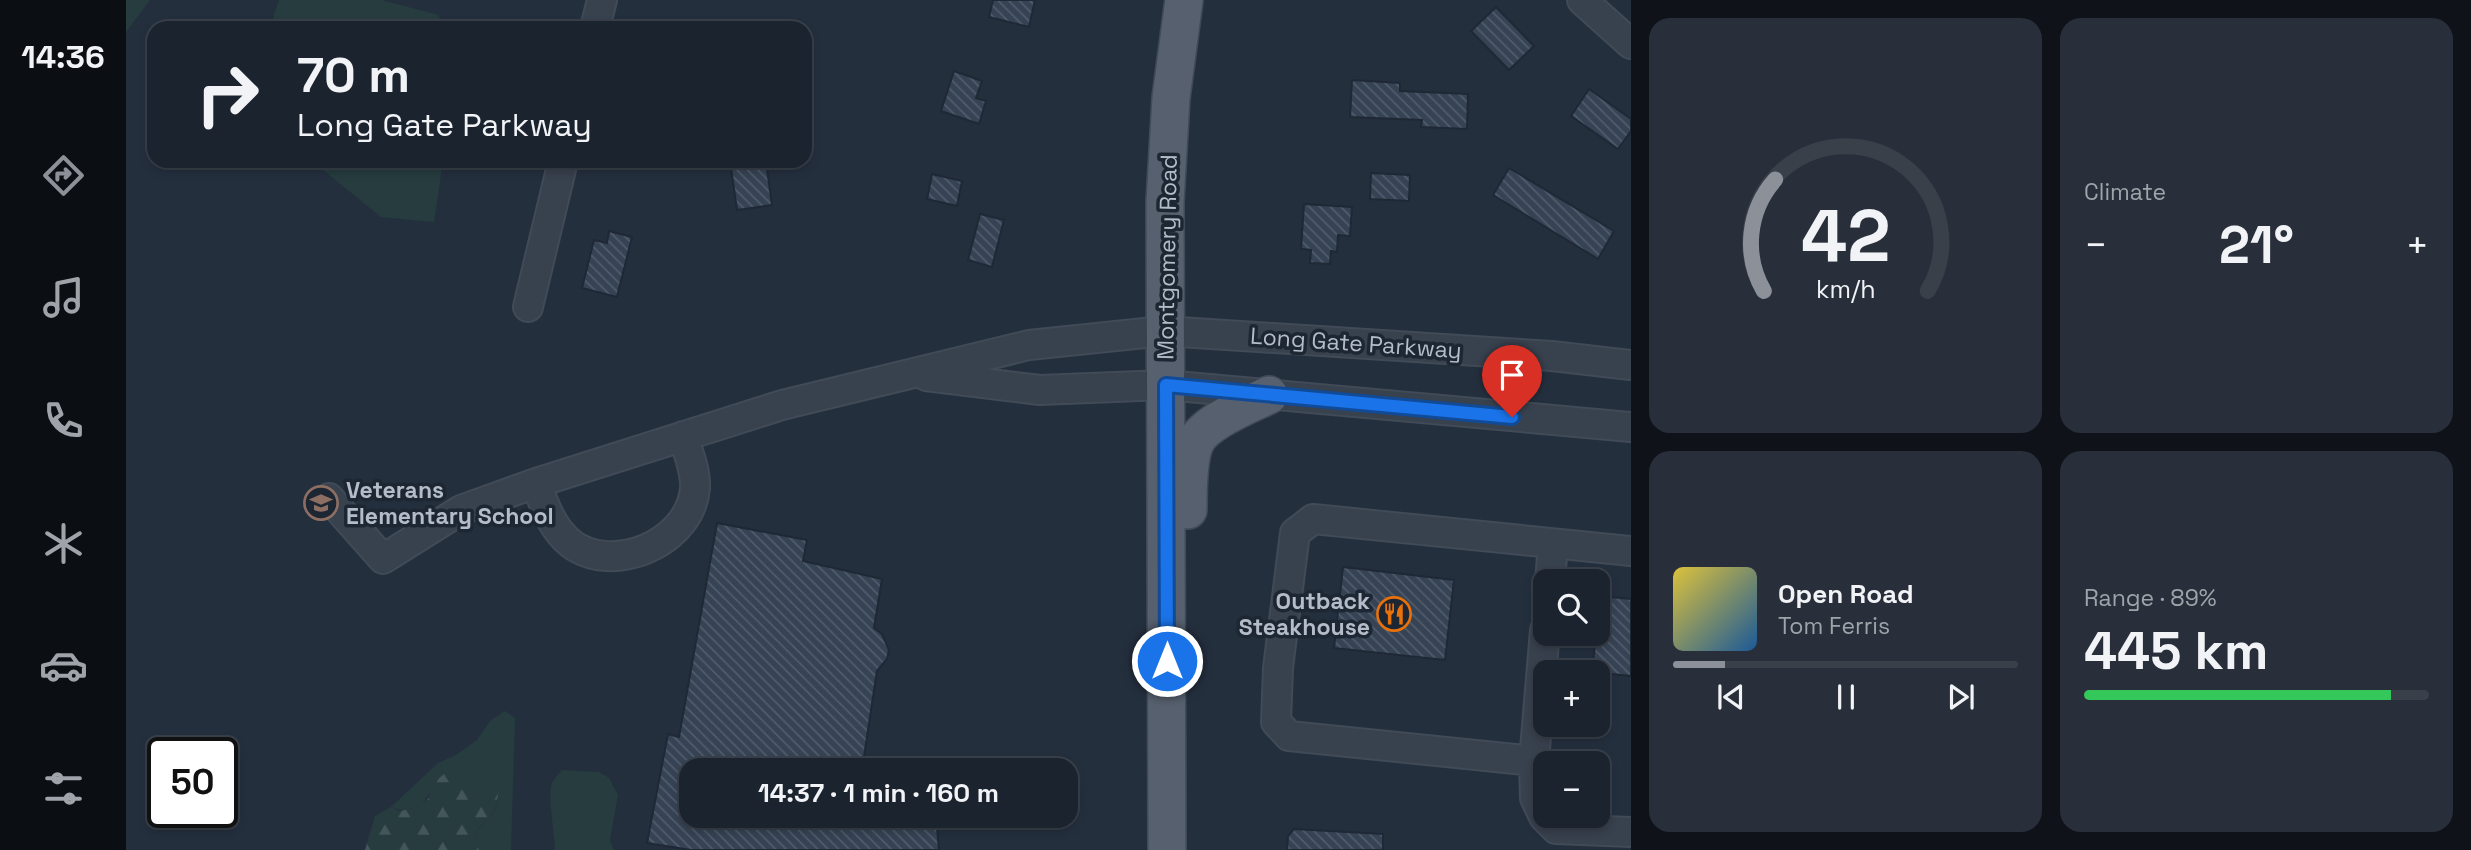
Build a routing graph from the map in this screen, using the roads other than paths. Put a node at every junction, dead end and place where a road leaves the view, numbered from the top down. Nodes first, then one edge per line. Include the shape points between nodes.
1 (602, 0) edge
2 (1184, 0) edge
3 (1582, 0) edge
4 (597, 21) edge
5 (1631, 44) edge
6 (561, 168) edge
7 (528, 307) dead end
8 (1164, 331) junction
9 (1631, 365) edge
10 (909, 373) junction
11 (1166, 385) junction
12 (1269, 395) junction
13 (1631, 427) edge
14 (683, 436) junction
15 (536, 483) junction
16 (329, 498) dead end
17 (1553, 544) junction
18 (1631, 551) edge
19 (1551, 569) edge
20 (1544, 646) edge
21 (1535, 751) edge
22 (1533, 761) edge
23 (1168, 768) junction
24 (1631, 832) edge
25 (1553, 839) edge
26 (1167, 850) edge

1 - 4 street
2 - 8 main road, Montgomery Road via 1171,98
3 - 5 street
6 - 7 street
8 - 9 street, Long Gate Parkway
8 - 10 street, Long Gate Parkway via 1029,345
8 - 11 main road, Montgomery Road
10 - 11 street via 1041,390
10 - 14 street, Long Gate Parkway
11 - 12 street
11 - 23 main road, Montgomery Road
12 - 13 street
12 - 23 main road via 1208,427 1195,443 1188,486 1191,754
14 - 15 street, Long Gate Parkway
14 - 15 street via 695,490 688,511 673,532 634,554 583,551 565,538 553,524
15 - 16 street, Long Gate Parkway via 461,510 383,559
17 - 18 street
17 - 19 street
17 - 22 street via 1313,519 1295,533 1278,668 1276,722 1289,736
20 - 21 street
23 - 26 main road, Montgomery Road
24 - 25 street

